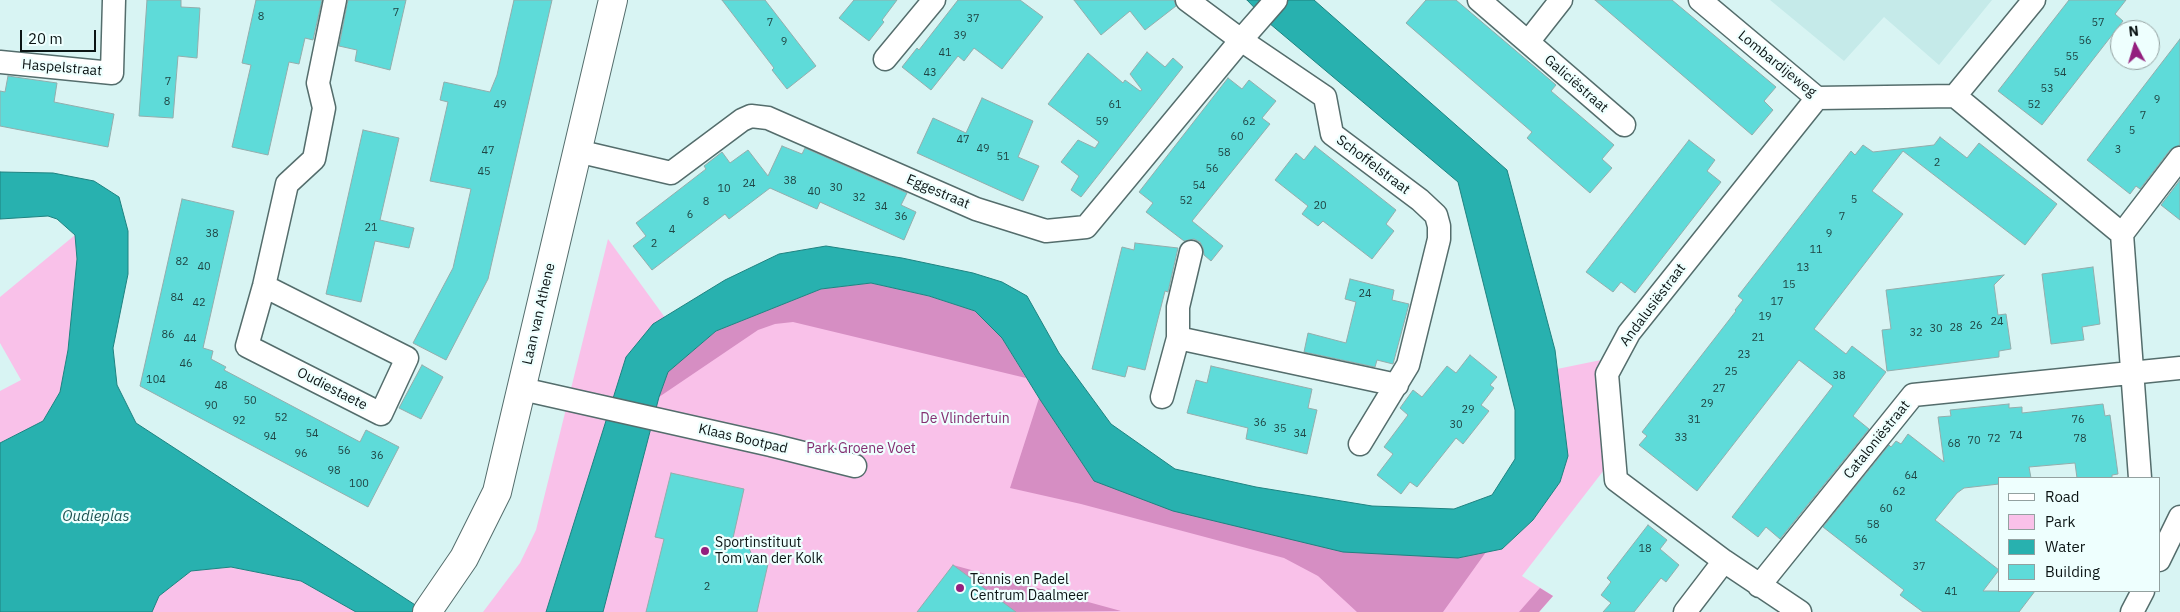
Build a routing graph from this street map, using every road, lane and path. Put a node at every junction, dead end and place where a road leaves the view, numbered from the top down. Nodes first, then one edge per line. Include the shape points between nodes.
1 (114, 0) edge
2 (335, 0) edge
3 (613, 0) edge
4 (934, 0) edge
5 (1187, 0) edge
6 (1276, 0) edge
7 (1479, 0) edge
8 (1562, 0) edge
9 (1700, 0) edge
10 (2034, 0) edge
11 (1241, 40) junction
12 (1528, 42) junction
13 (885, 59) dead end
14 (0, 62) edge
15 (1955, 96) junction
16 (1817, 98) junction
17 (1624, 125) dead end
18 (577, 151) junction
19 (2180, 158) edge
20 (2122, 234) junction
21 (1191, 252) dead end
22 (264, 286) junction
23 (1178, 338) junction
24 (2180, 368) edge
25 (2131, 372) junction
26 (1397, 385) junction
27 (522, 389) junction
28 (1162, 397) dead end
29 (1360, 444) dead end
30 (855, 466) dead end
31 (2140, 477) edge
32 (2180, 517) edge
33 (2160, 558) edge
34 (1724, 561) junction
35 (1759, 586) junction
36 (2142, 592) edge
37 (430, 607) edge
38 (1685, 612) edge
39 (1800, 612) edge
40 (2132, 612) edge

1 - 14 street, Haspelstraat via 112,73
2 - 22 street via 318,83 324,108 314,159 287,184
3 - 18 street, Laan van Athene
4 - 13 street
5 - 11 street, Schoffelstraat
6 - 11 street, Eggestraat
7 - 12 street, Galiciëstraat
8 - 12 street
9 - 16 street, Lombardijeweg
10 - 15 street
11 - 18 street, Eggestraat via 1086,227 1046,231 976,209 768,118 751,116 742,120 671,173
11 - 26 street, Schoffelstraat via 1325,97 1332,134 1420,200 1436,216 1438,239 1408,365
12 - 17 street, Galiciëstraat
15 - 16 street, Lombardijeweg
15 - 20 street
16 - 34 street, Andalusiëstraat via 1629,333 1607,374 1616,480
18 - 27 street, Laan van Athene
19 - 20 street
20 - 25 street
21 - 23 street via 1178,307
22 - 22 street, Oudiestaete via 247,346 381,414 407,358
23 - 26 street
23 - 28 street
24 - 25 street, Cataloniëstraat
25 - 31 street
25 - 35 street, Cataloniëstraat via 1913,395
26 - 29 street, Schoffelstraat
27 - 30 street, Klaas Bootpad
27 - 37 street, Laan van Athene via 497,492 464,558
32 - 33 street
34 - 35 street, Andalusiëstraat
34 - 38 street
35 - 39 street, Andalusiëstraat
36 - 40 street

